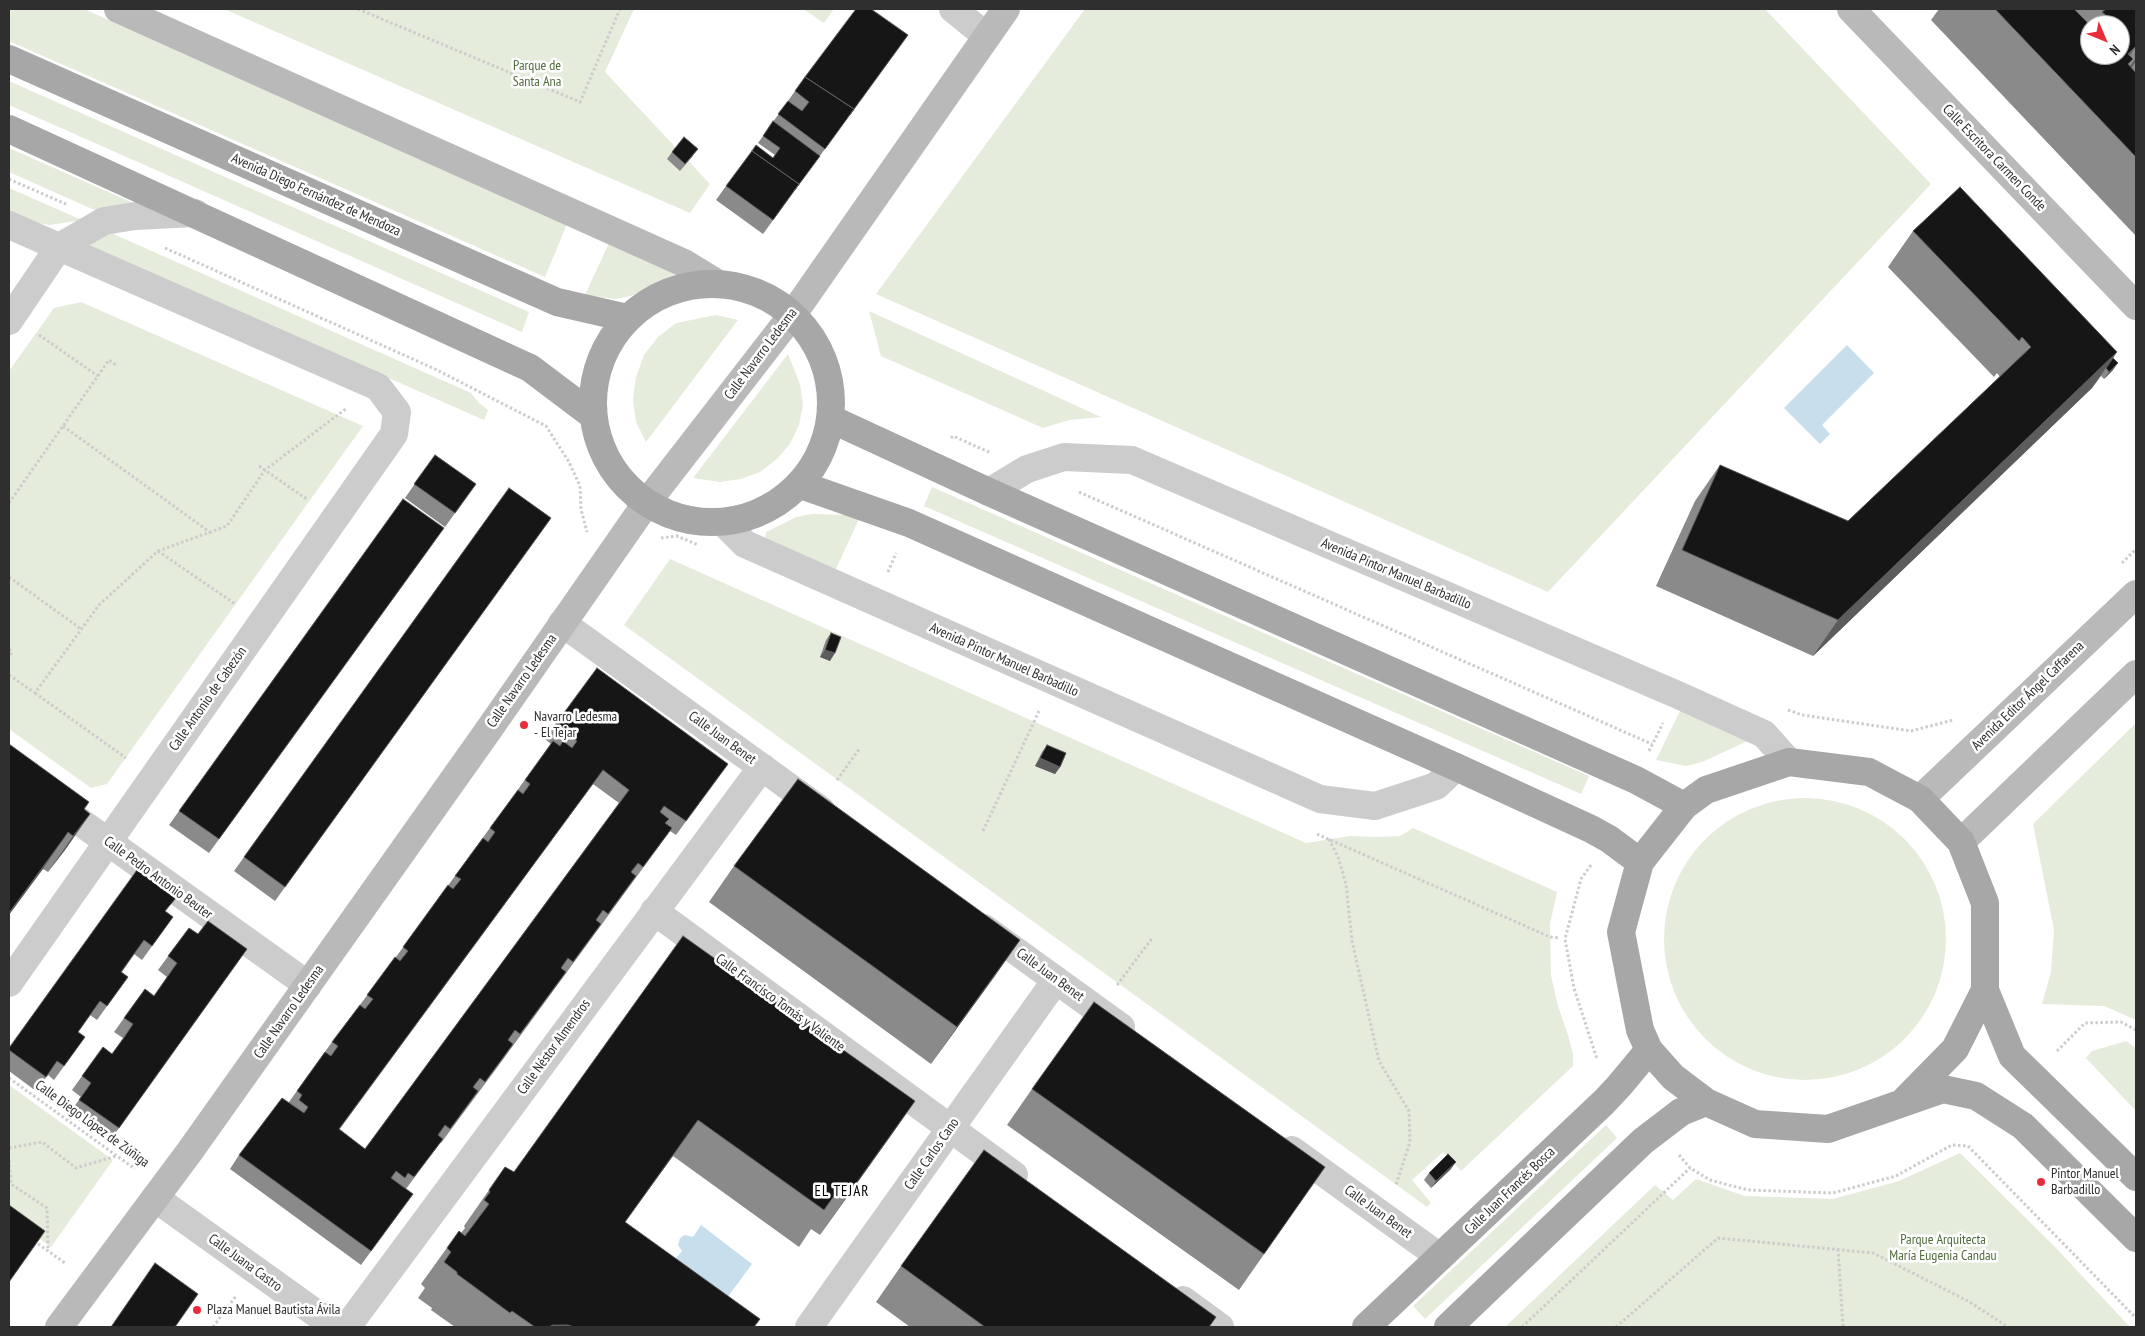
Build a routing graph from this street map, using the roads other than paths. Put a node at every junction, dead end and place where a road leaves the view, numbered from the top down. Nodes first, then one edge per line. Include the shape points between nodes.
1 (118, 9) edge
2 (953, 9) edge
3 (1006, 9) edge
4 (1851, 9) edge
5 (985, 35) junction
6 (9, 59) edge
7 (9, 129) edge
8 (195, 213) junction
9 (9, 225) edge
10 (60, 247) junction
11 (715, 282) junction
12 (2136, 306) edge
13 (793, 314) junction
14 (11, 318) edge
15 (627, 318) junction
16 (591, 414) junction
17 (831, 419) junction
18 (801, 485) junction
19 (989, 492) junction
20 (645, 505) junction
21 (726, 524) junction
22 (2136, 594) edge
23 (562, 623) junction
24 (2136, 674) edge
25 (1789, 762) junction
26 (762, 767) junction
27 (1456, 767) junction
28 (9, 771) edge
29 (1920, 799) junction
30 (1684, 806) junction
31 (837, 822) edge
32 (109, 842) junction
33 (1961, 842) junction
34 (1640, 862) junction
35 (654, 911) junction
36 (964, 913) edge
37 (1056, 980) junction
38 (9, 983) edge
39 (308, 985) junction
40 (1985, 990) junction
41 (1138, 1039) edge
42 (1649, 1050) junction
43 (1706, 1102) junction
44 (1903, 1102) junction
45 (950, 1128) junction
46 (1273, 1136) edge
47 (2136, 1177) edge
48 (1032, 1189) edge
49 (158, 1194) junction
50 (2136, 1238) edge
51 (1440, 1258) junction
52 (1160, 1283) edge
53 (59, 1327) edge
54 (335, 1327) edge
55 (347, 1327) edge
56 (808, 1327) edge
57 (1220, 1327) edge
58 (1366, 1327) edge
59 (1448, 1327) edge

1 - 11 main road via 684,263
2 - 5 street
3 - 5 main road, Calle Navarro Ledesma
4 - 12 main road, Calle Escritora Carmen Conde
5 - 13 main road, Calle Navarro Ledesma
6 - 15 main road, Avenida Diego Fernández de Mendoza via 557,302
7 - 8 main road
8 - 10 street via 104,221
8 - 16 main road via 530,368
9 - 10 street
10 - 14 street
10 - 32 street, Calle Antonio de Cabezón via 378,387 397,412 394,434
11 - 13 main road via 740,286
11 - 15 main road via 683,285 655,297
13 - 17 main road via 828,368
13 - 20 main road, Calle Navarro Ledesma
15 - 16 main road via 598,363
16 - 20 main road via 603,457
17 - 18 main road via 821,455
17 - 19 main road
18 - 21 main road via 770,510
18 - 27 main road via 909,523
19 - 25 street, Avenida Pintor Manuel Barbadillo via 1027,469 1064,457 1132,460 1678,694 1764,734
19 - 30 main road via 1636,780
20 - 21 main road via 685,519
20 - 23 main road, Calle Navarro Ledesma
21 - 27 street, Avenida Pintor Manuel Barbadillo via 746,544 1320,799 1375,806 1436,786
22 - 29 main road, Avenida Editor Ángel Caffarena
23 - 26 street, Calle Juan Benet
23 - 39 main road, Calle Navarro Ledesma
24 - 33 main road
25 - 29 main road via 1869,772
25 - 30 main road via 1706,790
26 - 31 street, Calle Juan Benet
26 - 35 street, Calle Néstor Almendros
27 - 34 main road via 1591,829
28 - 32 street, Calle Pedro Antonio Beuter
29 - 33 main road
30 - 34 main road
32 - 38 street, Calle Antonio de Cabezón
32 - 39 street, Calle Pedro Antonio Beuter
33 - 40 main road via 1985,903
34 - 42 main road via 1621,932 1640,1030
35 - 45 street, Calle Francisco Tomás y Valiente
35 - 55 street, Calle Néstor Almendros
36 - 37 street, Calle Juan Benet
37 - 41 street, Calle Juan Benet
37 - 45 street, Calle Carlos Cano
39 - 49 main road, Calle Navarro Ledesma
40 - 44 main road via 1954,1049
40 - 47 main road via 2012,1056
42 - 43 main road via 1673,1077
42 - 51 main road, Calle Juan Francés Bosca via 1604,1102
43 - 44 main road via 1755,1124 1828,1129
43 - 59 main road via 1680,1112 1643,1141
44 - 50 main road via 1943,1089 1976,1096 2023,1126
45 - 48 street, Calle Francisco Tomás y Valiente
45 - 56 street, Calle Carlos Cano
46 - 51 street, Calle Juan Benet
49 - 53 main road, Calle Navarro Ledesma
49 - 54 street, Calle Juana Castro
51 - 58 main road, Calle Juan Francés Bosca
52 - 57 street

